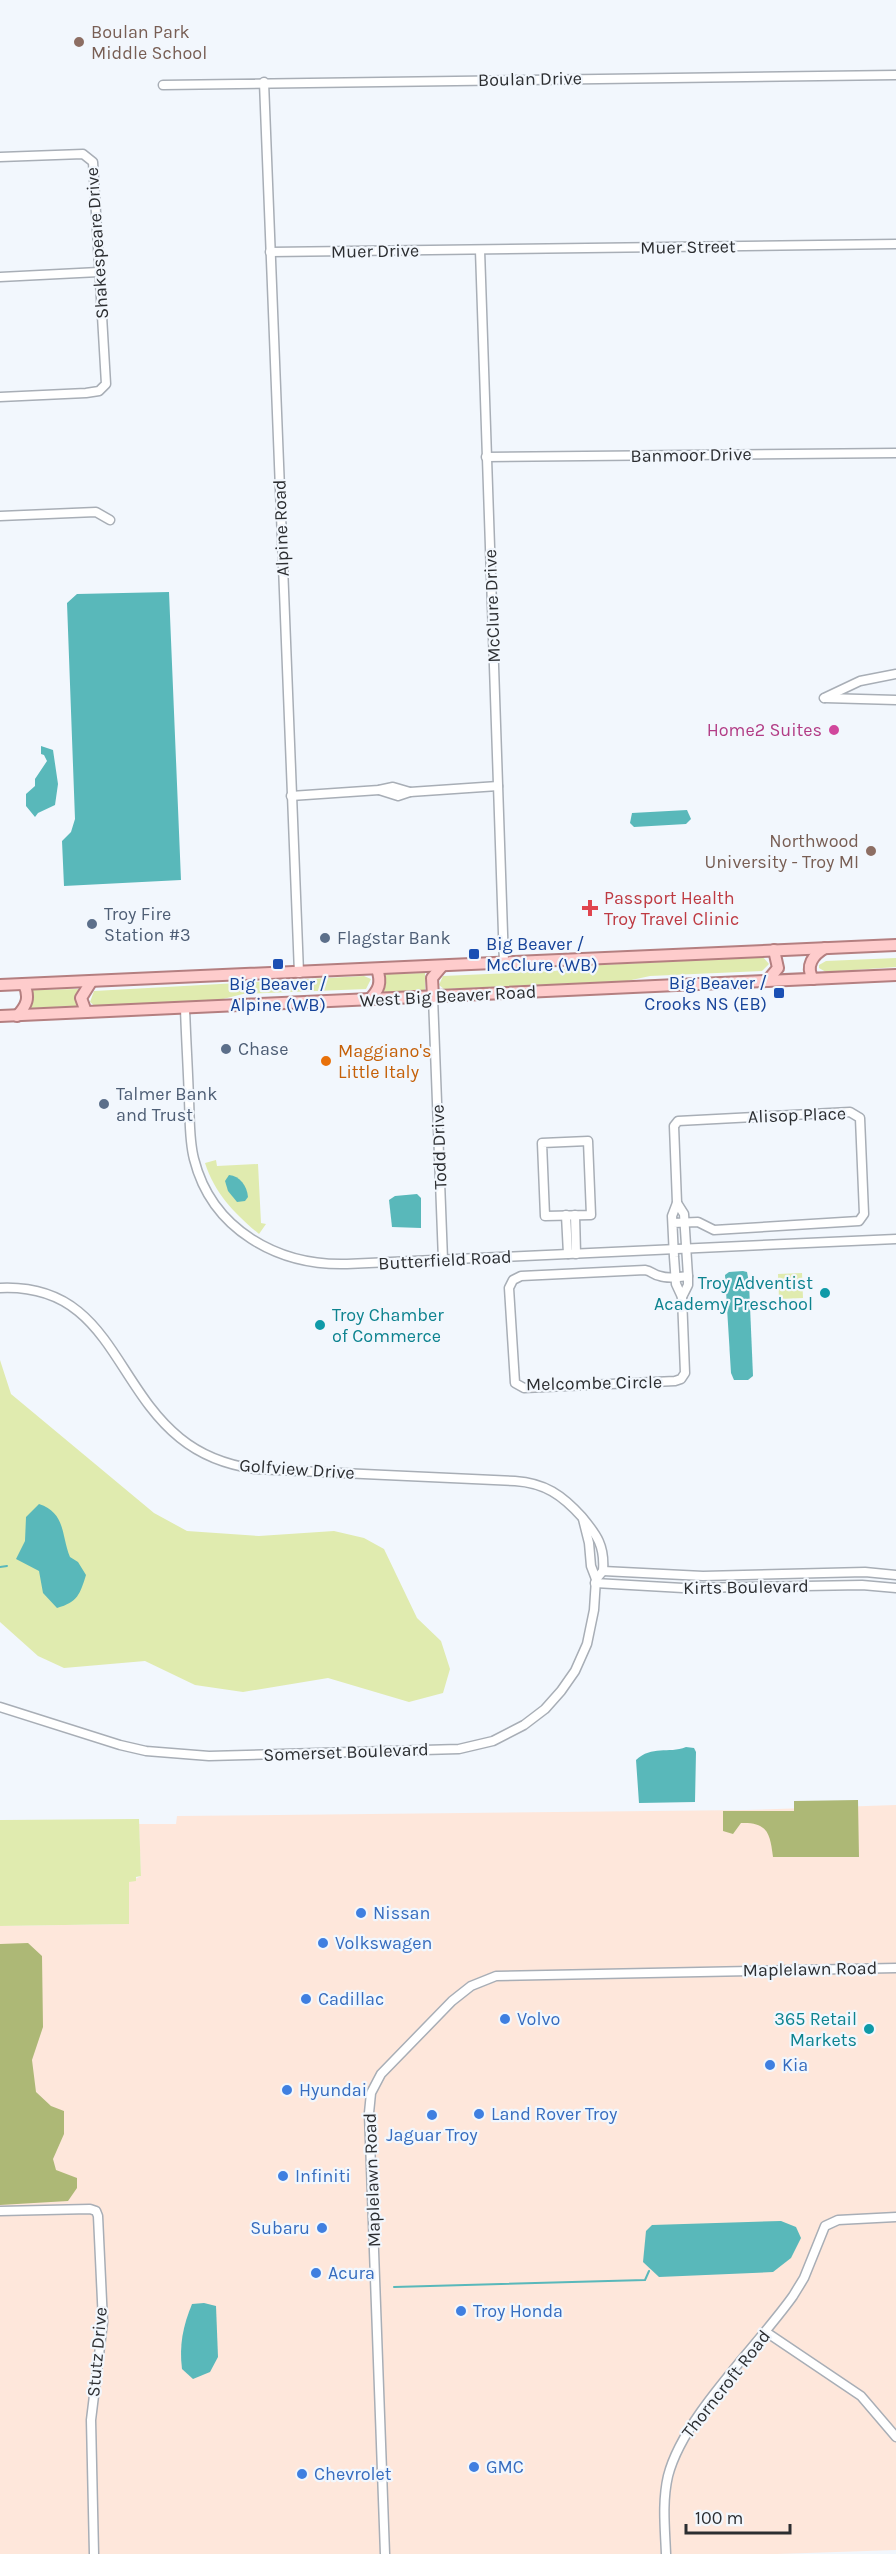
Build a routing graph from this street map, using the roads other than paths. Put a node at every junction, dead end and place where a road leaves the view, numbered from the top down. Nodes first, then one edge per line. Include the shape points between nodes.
1 (896, 75) edge
2 (264, 82) junction
3 (163, 84) dead end
4 (0, 157) edge
5 (896, 244) edge
6 (480, 250) junction
7 (270, 252) junction
8 (99, 272) junction
9 (0, 277) edge
10 (0, 397) edge
11 (896, 453) edge
12 (486, 457) junction
13 (0, 516) edge
14 (111, 520) dead end
15 (896, 674) edge
16 (860, 681) junction
17 (861, 699) junction
18 (896, 700) edge
19 (498, 786) junction
20 (291, 796) junction
21 (896, 945) edge
22 (825, 948) junction
23 (774, 950) junction
24 (504, 963) junction
25 (442, 966) junction
26 (377, 969) junction
27 (298, 973) junction
28 (896, 975) edge
29 (813, 979) junction
30 (767, 981) junction
31 (91, 982) junction
32 (24, 984) junction
33 (0, 986) edge
34 (433, 997) junction
35 (369, 1000) junction
36 (185, 1008) junction
37 (86, 1012) junction
38 (0, 1016) edge
39 (17, 1016) junction
40 (677, 1203) junction
41 (570, 1215) junction
42 (685, 1222) junction
43 (673, 1223) junction
44 (896, 1239) edge
45 (674, 1249) junction
46 (686, 1249) junction
47 (572, 1254) junction
48 (443, 1260) junction
49 (688, 1276) junction
50 (675, 1277) junction
51 (0, 1287) edge
52 (682, 1298) junction
53 (583, 1519) junction
54 (603, 1570) junction
55 (896, 1575) edge
56 (595, 1581) junction
57 (896, 1588) edge
58 (0, 1707) edge
59 (896, 1968) edge
60 (0, 2211) edge
61 (896, 2217) edge
62 (766, 2332) junction
63 (892, 2425) edge
64 (896, 2437) edge
65 (94, 2554) edge
66 (385, 2554) edge
67 (666, 2554) edge

1 - 2 street, Boulan Drive
2 - 3 street, Boulan Drive
2 - 7 street, Alpine Road
4 - 8 street, Shakespeare Drive via 78,154 90,158 95,177
5 - 6 street, Muer Street
6 - 7 street, Muer Drive
6 - 12 street, McClure Drive
7 - 20 street, Alpine Road
8 - 9 street
8 - 10 street, Shakespeare Drive via 106,384 99,391 86,393
11 - 12 street, Banmoor Drive
12 - 19 street, McClure Drive
13 - 14 street via 96,512
15 - 16 street
16 - 17 street
16 - 17 street via 824,698
17 - 18 street
19 - 20 street via 410,792 398,787
19 - 24 street, McClure Drive
20 - 27 street, Alpine Road
21 - 22 main road, West Big Beaver Road
22 - 23 main road, West Big Beaver Road
22 - 29 main road via 811,961
23 - 24 main road, West Big Beaver Road
23 - 30 main road via 778,968
24 - 25 main road, West Big Beaver Road
25 - 26 main road, West Big Beaver Road
25 - 34 main road via 432,978
26 - 27 main road, West Big Beaver Road
26 - 35 main road via 379,988
27 - 31 main road, West Big Beaver Road
28 - 29 main road, West Big Beaver Road
29 - 30 main road, West Big Beaver Road
30 - 34 main road, West Big Beaver Road
31 - 32 main road, West Big Beaver Road
31 - 37 main road via 81,998
32 - 33 main road, West Big Beaver Road
32 - 39 main road via 28,997
34 - 35 main road, West Big Beaver Road
34 - 48 street, Todd Drive
35 - 36 main road, West Big Beaver Road
36 - 37 main road, West Big Beaver Road
36 - 48 street, Butterfield Road via 190,1139 211,1198 234,1226 270,1251 304,1262 330,1265
37 - 39 main road, West Big Beaver Road
38 - 39 main road, West Big Beaver Road
40 - 42 street, Alisop Place
40 - 42 street, Alisop Place via 674,1126 678,1121 850,1112 860,1118 864,1214 859,1221 714,1230 698,1222
40 - 43 street, Alisop Place
41 - 41 street via 591,1215 588,1141 542,1143 545,1216
41 - 47 street
42 - 43 street, Alisop Place
42 - 46 street, Alisop Place
43 - 45 street, Alisop Place
44 - 46 street, Butterfield Road
45 - 46 street, Butterfield Road
45 - 47 street, Butterfield Road
45 - 50 street, Melcombe Circle
46 - 49 street, Melcombe Circle
47 - 48 street, Butterfield Road
49 - 50 street, Melcombe Circle
49 - 52 street, Melcombe Circle
50 - 52 street, Melcombe Circle
50 - 52 street, Melcombe Circle via 657,1276 645,1270 521,1276 513,1280 509,1288 515,1383 524,1388 681,1379 685,1373
51 - 53 street, Golfview Drive via 37,1290 69,1303 95,1326 157,1414 178,1437 218,1461 255,1469 525,1482 546,1487 563,1497
53 - 54 street, Golfview Drive via 600,1539
53 - 56 street, Golfview Drive
54 - 55 street, Kirts Boulevard via 703,1576 818,1572
54 - 56 street
56 - 57 street, Kirts Boulevard via 683,1588
56 - 58 street, Somerset Boulevard via 587,1644 561,1691 524,1725 503,1737 473,1746 334,1753 171,1754 120,1746
59 - 66 street, Maplelawn Road via 496,1976 471,1986 452,2001 381,2074 371,2093 369,2113
60 - 65 street, Stutz Drive via 90,2209 98,2216 103,2322 91,2420
61 - 62 street, Thorncroft Road via 838,2220 825,2226 804,2278
62 - 63 street via 853,2390
62 - 67 street, Thorncroft Road via 681,2442 665,2494
63 - 64 street

